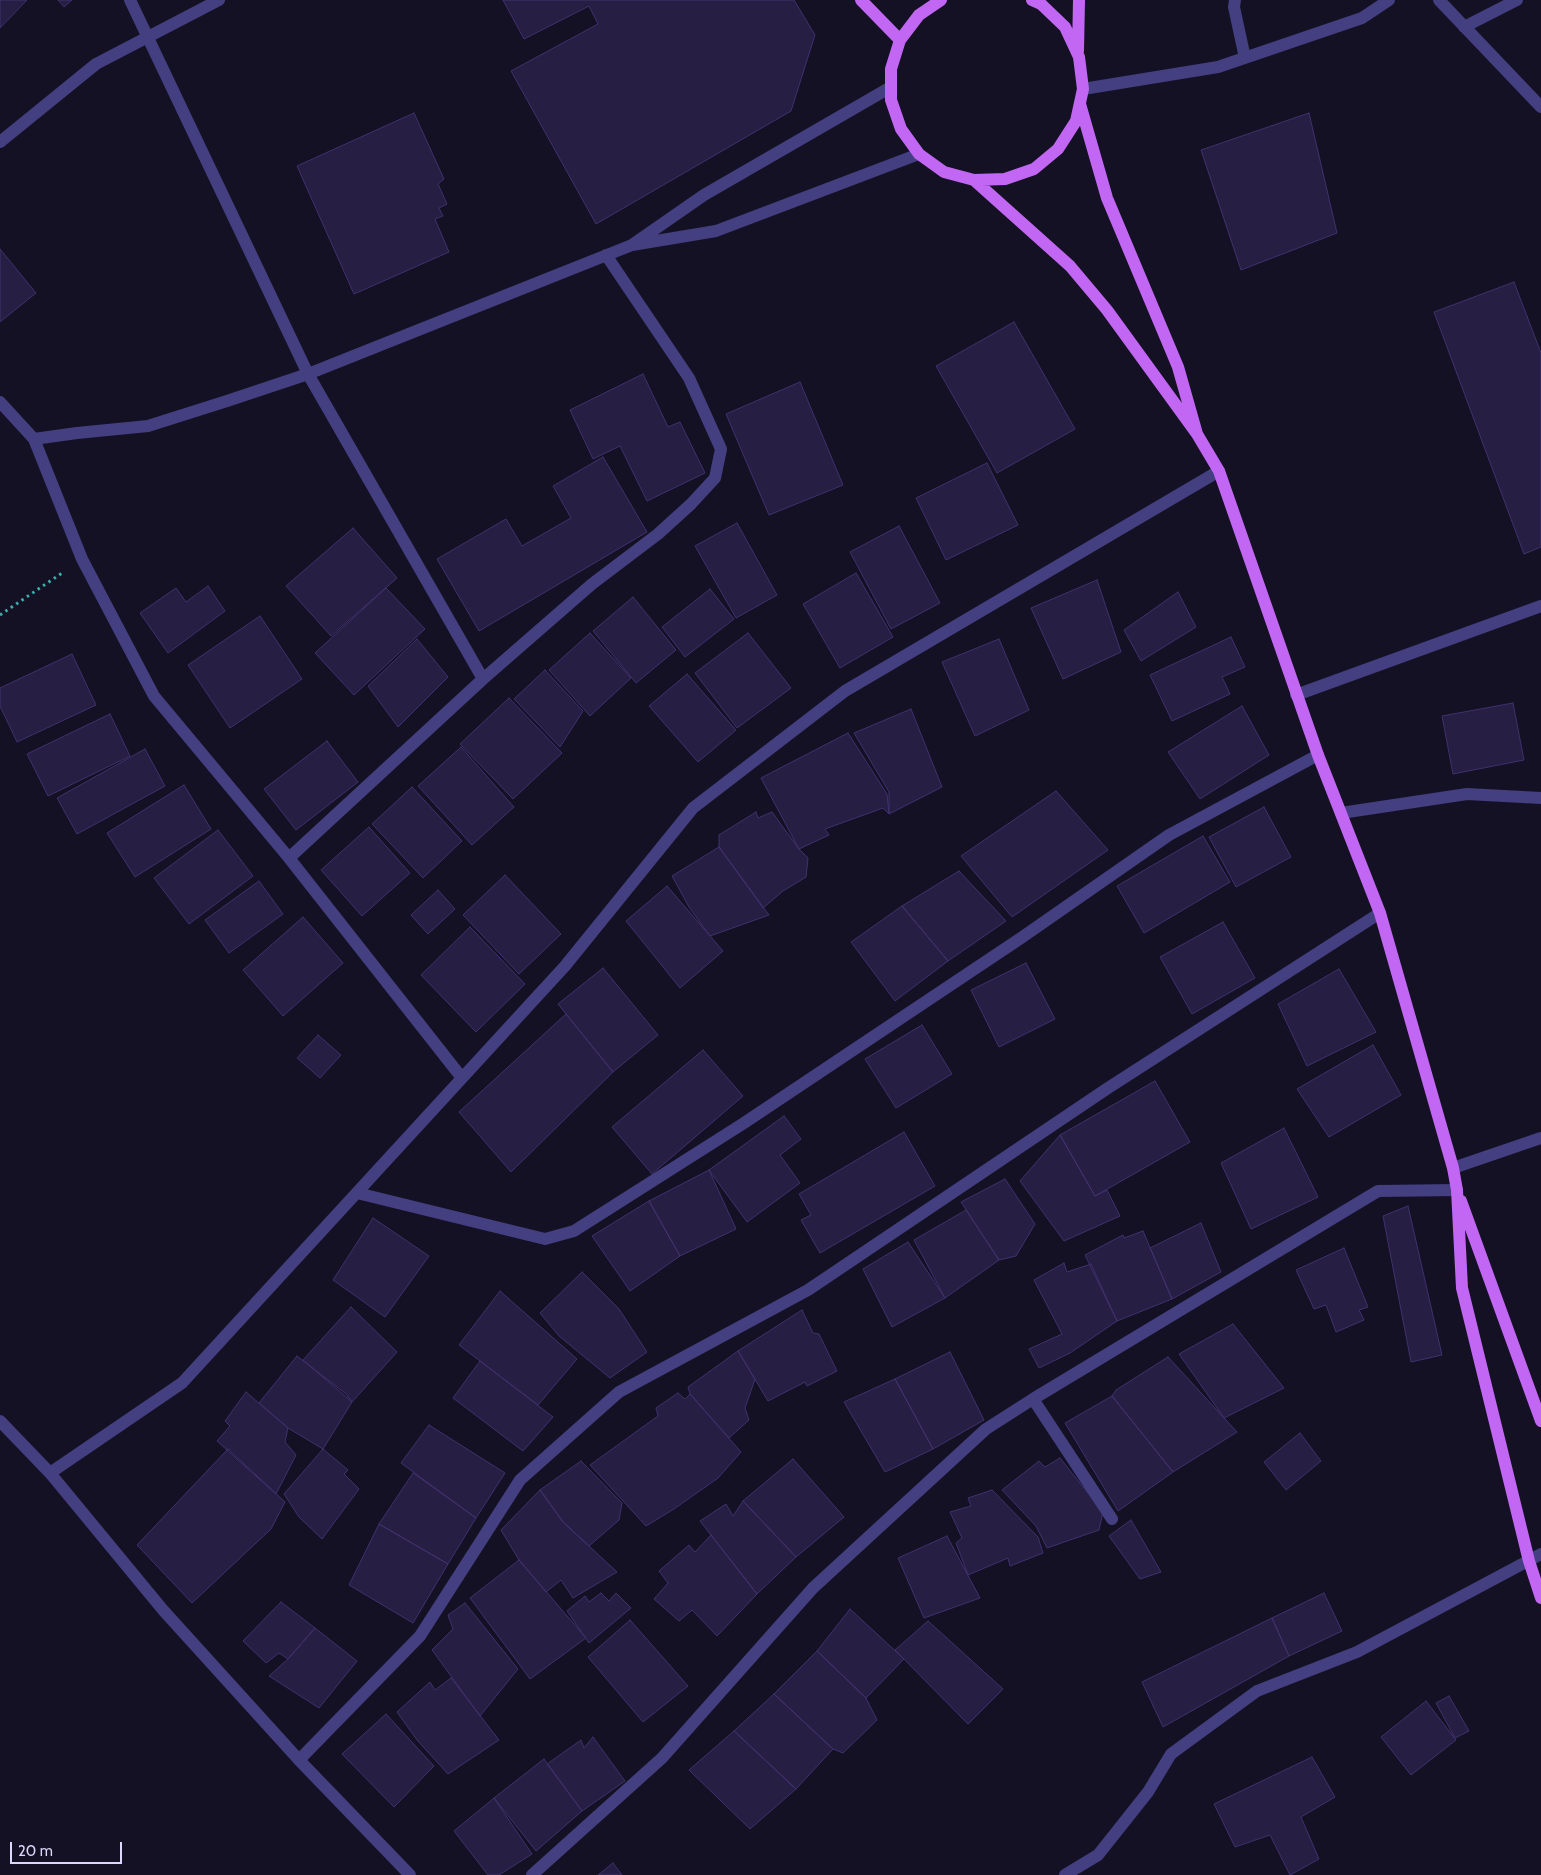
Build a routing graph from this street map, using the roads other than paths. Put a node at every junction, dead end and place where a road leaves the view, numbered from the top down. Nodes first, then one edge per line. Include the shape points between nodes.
1 (130, 0) edge
2 (219, 0) edge
3 (861, 0) edge
4 (941, 0) edge
5 (1032, 0) edge
6 (1078, 0) edge
7 (1235, 0) edge
8 (1389, 0) edge
9 (1439, 0) edge
10 (1517, 0) edge
11 (1464, 26) junction
12 (147, 36) junction
13 (900, 40) junction
14 (1078, 54) junction
15 (1245, 58) junction
16 (891, 87) junction
17 (1083, 89) junction
18 (1080, 104) junction
19 (1541, 107) edge
20 (0, 142) edge
21 (919, 154) junction
22 (974, 180) junction
23 (632, 245) junction
24 (606, 255) junction
25 (308, 374) junction
26 (0, 402) edge
27 (1196, 434) junction
28 (34, 439) junction
29 (1219, 471) junction
30 (1541, 606) edge
31 (483, 679) junction
32 (1296, 695) junction
33 (1318, 755) junction
34 (1541, 798) edge
35 (1341, 813) junction
36 (288, 858) junction
37 (1380, 913) junction
38 (462, 1078) junction
39 (1541, 1138) edge
40 (1453, 1168) junction
41 (1457, 1190) junction
42 (357, 1193) junction
43 (1033, 1399) junction
44 (0, 1421) edge
45 (1541, 1421) edge
46 (50, 1472) junction
47 (1112, 1519) dead end
48 (1541, 1554) edge
49 (1529, 1561) junction
50 (1541, 1598) edge
51 (298, 1760) junction
52 (410, 1875) edge
53 (532, 1875) edge
54 (1065, 1875) edge

1 - 12 street
2 - 12 street
3 - 13 main road
4 - 13 main road via 919,15
5 - 14 main road via 1041,4 1065,27
6 - 14 main road
7 - 15 street
8 - 15 street via 1362,18
9 - 11 street
10 - 11 street
11 - 19 street
12 - 20 street via 96,64
12 - 25 street
13 - 16 main road via 891,69
14 - 17 main road
15 - 17 street via 1218,67
16 - 21 main road via 891,100 901,129
16 - 23 street via 704,195
17 - 18 main road
18 - 22 main road via 1076,121 1058,149 1034,169 1005,179
18 - 27 main road via 1107,198 1178,367
21 - 22 main road via 944,172
21 - 23 street via 716,231
22 - 27 main road via 1070,266 1107,310
23 - 24 street
24 - 25 street
24 - 31 street via 689,378 721,449 715,478 658,534 592,584
25 - 28 street via 148,426
25 - 31 street
26 - 28 street
27 - 29 main road
28 - 36 street via 82,559 154,696
29 - 32 main road
29 - 38 street via 845,691 693,808 565,966
30 - 32 street
31 - 36 street
32 - 33 main road
33 - 35 main road
33 - 42 street via 1169,834 1013,944 744,1123 574,1231 545,1239
34 - 35 street via 1468,794
35 - 37 main road
36 - 38 street
37 - 40 main road
37 - 51 street via 1108,1088 808,1290 619,1392 520,1480 420,1636
38 - 42 street
39 - 40 street
40 - 41 main road
41 - 43 street via 1378,1191
41 - 45 main road
41 - 49 main road via 1462,1288
42 - 46 street via 182,1383
43 - 47 street
43 - 53 street via 986,1429 813,1588 662,1758
44 - 46 street
46 - 51 street via 163,1610
48 - 49 street
49 - 50 main road
49 - 54 street via 1357,1652 1257,1691 1171,1754 1148,1792 1098,1855
51 - 52 street

